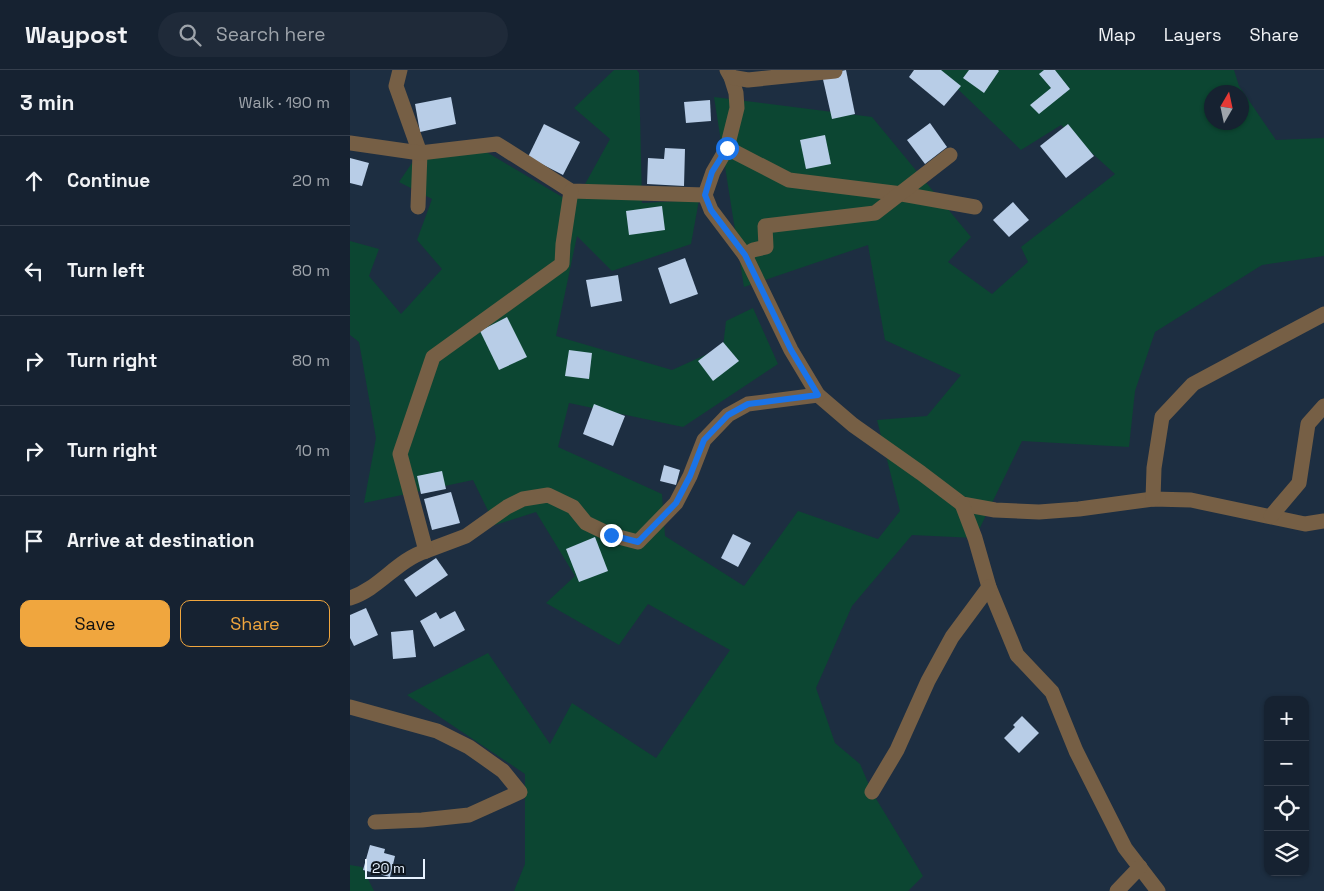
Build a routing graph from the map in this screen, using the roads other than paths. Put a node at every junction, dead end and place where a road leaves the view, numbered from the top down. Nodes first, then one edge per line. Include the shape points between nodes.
1 (400, 70) edge
2 (835, 71) edge
3 (729, 74) edge
4 (350, 143) edge
5 (727, 148) junction
6 (420, 153) junction
7 (950, 155) dead end
8 (571, 191) junction
9 (902, 194) junction
10 (705, 195) junction
11 (418, 207) dead end
12 (976, 207) dead end
13 (745, 255) junction
14 (1324, 314) edge
15 (818, 395) junction
16 (1324, 406) edge
17 (1153, 499) junction
18 (962, 504) junction
19 (1271, 516) junction
20 (1324, 522) edge
21 (426, 551) junction
22 (989, 586) junction
23 (350, 598) edge
24 (350, 707) edge
25 (872, 792) dead end
26 (375, 822) dead end
27 (1140, 867) junction
28 (1117, 891) edge
29 (1158, 891) edge

1 - 6 street via 396,86
2 - 3 street via 748,80
3 - 5 street via 737,108
4 - 6 street
5 - 9 street via 789,180
5 - 10 street via 712,172
6 - 8 street via 497,144
6 - 11 street
7 - 9 street
8 - 10 street
8 - 21 street via 562,264 433,356 400,454
9 - 12 street
9 - 13 street via 875,213 766,226 766,248
10 - 13 street via 711,210
13 - 15 street via 791,350
14 - 17 street via 1193,384 1168,411 1162,418
15 - 18 street via 853,426
15 - 21 street via 748,404 728,415 704,440 676,503 638,542 611,535 586,523 573,508 548,495 523,499 466,536
16 - 19 street via 1308,424 1299,483
17 - 18 street via 1039,512 995,510
17 - 19 street via 1191,500
18 - 22 street
19 - 20 street via 1305,524
21 - 23 street via 397,567 362,594
22 - 25 street via 952,637 897,750
22 - 27 street via 1017,655 1052,692 1076,751 1125,848
24 - 26 street via 437,730 503,771 520,792 469,815
27 - 28 street
27 - 29 street

